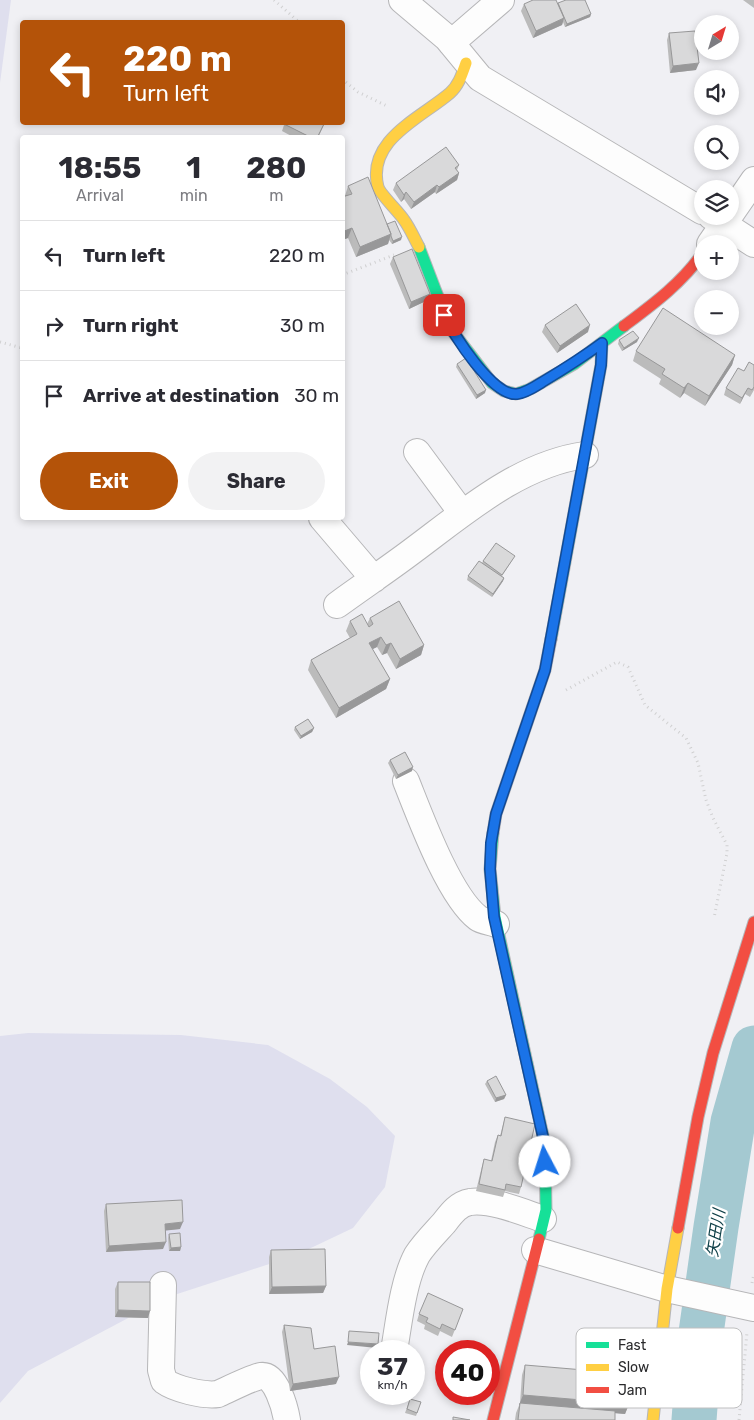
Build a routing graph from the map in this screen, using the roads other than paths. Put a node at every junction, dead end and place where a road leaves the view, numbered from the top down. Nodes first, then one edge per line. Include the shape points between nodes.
1 (402, 0) edge
2 (501, 0) edge
3 (459, 53) junction
4 (754, 180) edge
5 (694, 206) edge
6 (716, 228) edge
7 (754, 244) edge
8 (694, 266) edge
9 (602, 343) junction
10 (417, 452) dead end
11 (585, 455) junction
12 (462, 513) junction
13 (324, 520) edge
14 (374, 579) junction
15 (337, 605) dead end
16 (406, 781) dead end
17 (754, 922) edge
18 (496, 924) junction
19 (543, 1219) junction
20 (536, 1250) junction
21 (163, 1285) dead end
22 (667, 1289) junction
23 (751, 1307) edge
24 (663, 1328) edge
25 (396, 1340) edge
26 (287, 1420) edge
27 (493, 1420) edge

1 - 3 street
2 - 3 street
3 - 5 street via 480,78
3 - 9 street via 461,78 451,92 386,145 378,160 379,190 405,221 418,246 450,328 480,368 504,391 516,394 530,389 574,364
4 - 6 street
6 - 7 street
8 - 9 street via 658,300
9 - 11 street
10 - 12 street
11 - 12 street via 546,464
11 - 18 street via 547,661 496,814 490,869
12 - 14 street
13 - 14 street
14 - 15 street
16 - 18 street via 453,888 479,919
17 - 22 street via 713,1053
18 - 19 street via 545,1146 546,1210
19 - 20 street
19 - 25 street via 503,1205 462,1204 418,1254 401,1310
20 - 22 street
20 - 27 street
21 - 26 street via 161,1370 164,1381 171,1386 210,1395 261,1376 269,1378 274,1382
22 - 23 street
22 - 24 street

